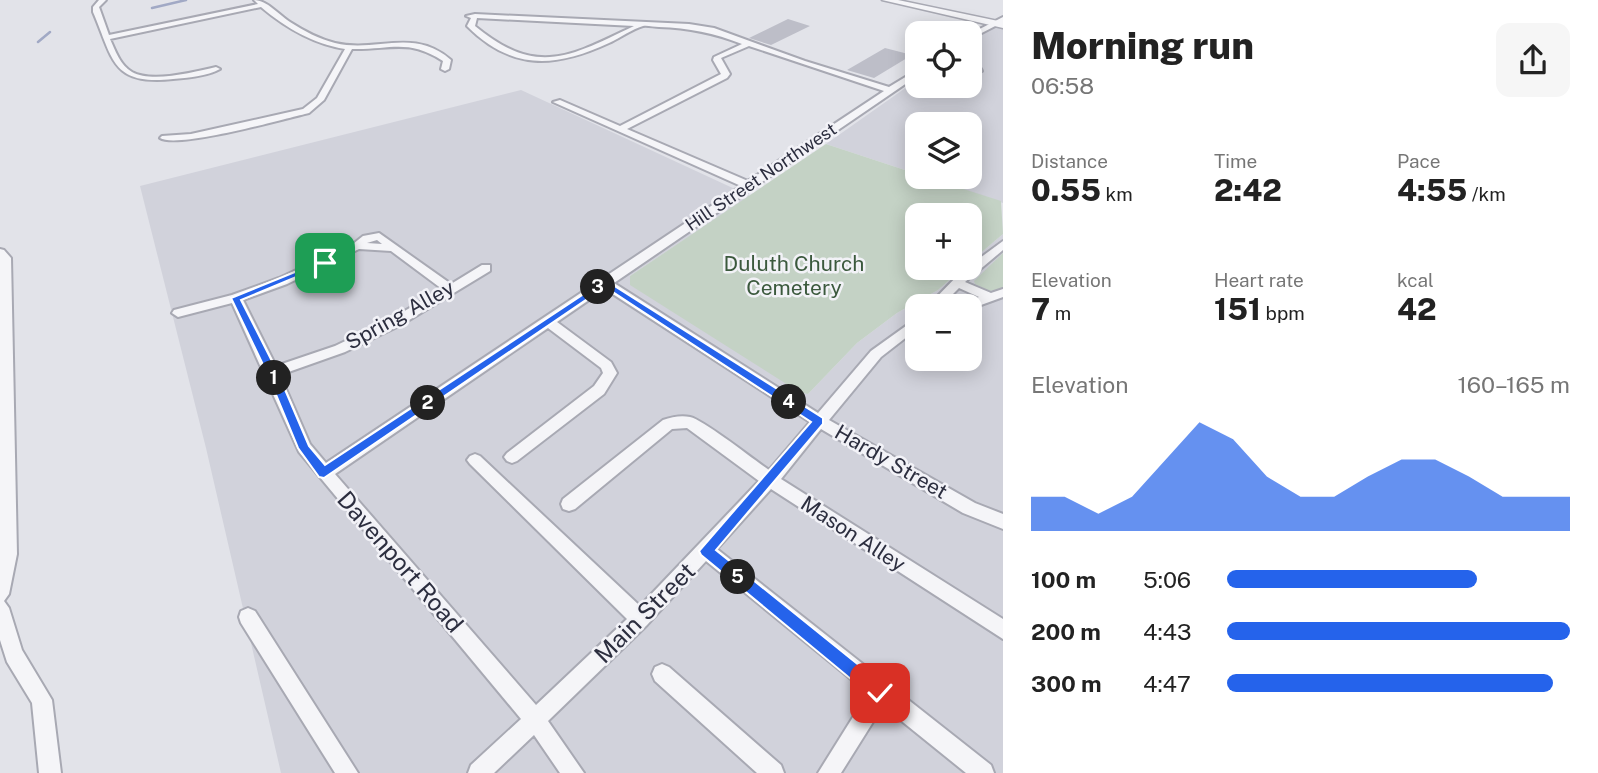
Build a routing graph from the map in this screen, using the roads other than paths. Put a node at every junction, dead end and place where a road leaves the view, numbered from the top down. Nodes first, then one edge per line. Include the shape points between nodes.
1 (103, 0) edge
2 (886, 0) edge
3 (260, 3) edge
4 (1003, 19) edge
5 (993, 23) junction
6 (643, 24) junction
7 (1003, 25) edge
8 (982, 30) edge
9 (108, 37) junction
10 (748, 44) junction
11 (350, 47) junction
12 (216, 69) dead end
13 (445, 69) dead end
14 (905, 80) edge
15 (890, 90) junction
16 (557, 102) dead end
17 (621, 129) junction
18 (165, 138) dead end
19 (748, 185) junction
20 (1003, 244) edge
21 (0, 252) edge
22 (486, 268) dead end
23 (605, 283) junction
24 (957, 283) junction
25 (3, 284) edge
26 (449, 288) junction
27 (946, 294) edge
28 (997, 295) edge
29 (236, 298) junction
30 (178, 313) dead end
31 (548, 321) junction
32 (905, 331) edge
33 (272, 373) junction
34 (819, 421) junction
35 (512, 457) dead end
36 (475, 460) dead end
37 (324, 473) junction
38 (770, 480) junction
39 (569, 504) dead end
40 (1003, 522) edge
41 (706, 551) junction
42 (0, 594) edge
43 (0, 608) edge
44 (248, 617) dead end
45 (640, 619) junction
46 (1003, 630) edge
47 (662, 674) dead end
48 (880, 693) junction
49 (536, 721) junction
50 (50, 773) edge
51 (347, 773) edge
52 (479, 773) edge
53 (573, 773) edge
54 (773, 773) edge
55 (829, 773) edge
56 (983, 773) edge

1 - 9 street via 96,12
2 - 5 street
3 - 9 street
3 - 11 street via 270,14 326,43
4 - 5 street
5 - 7 street
5 - 8 street
6 - 6 street via 545,60 513,55 471,26 472,16
6 - 10 street via 700,28
9 - 12 street via 120,67 142,78
10 - 15 street
10 - 17 street via 718,57 724,76
11 - 13 street via 428,46 447,60
11 - 18 street via 320,100 306,111 191,137
14 - 15 street, Hill Street Northwest
15 - 19 street, Hill Street Northwest
16 - 17 street
17 - 19 street
19 - 23 street, Hill Street Northwest
20 - 24 street
21 - 25 street via 5,258
22 - 26 street, Spring Alley
23 - 31 street, Hill Street Northwest
23 - 34 street, Hardy Street
24 - 27 street
24 - 28 street
25 - 42 street via 8,554
26 - 29 street via 394,248 357,246
26 - 33 street, Spring Alley via 340,349
29 - 30 street
29 - 33 street, Davenport Road
31 - 35 street via 606,365 610,373 599,390
31 - 37 street, Hill Street Northwest
32 - 34 street, Main Street via 876,354
33 - 37 street, Davenport Road via 304,448
34 - 38 street, Main Street
34 - 40 street, Hardy Street via 969,508
36 - 45 street
37 - 49 street, Davenport Road
38 - 39 street, Mason Alley via 690,423 679,422 668,424
38 - 41 street, Main Street
38 - 46 street, Mason Alley
41 - 45 street, Main Street
41 - 48 street
43 - 50 street via 14,655 42,700
44 - 51 street
45 - 49 street, Main Street
47 - 54 street
48 - 55 street
48 - 56 street
49 - 52 street, Main Street
49 - 53 street, Davenport Road

